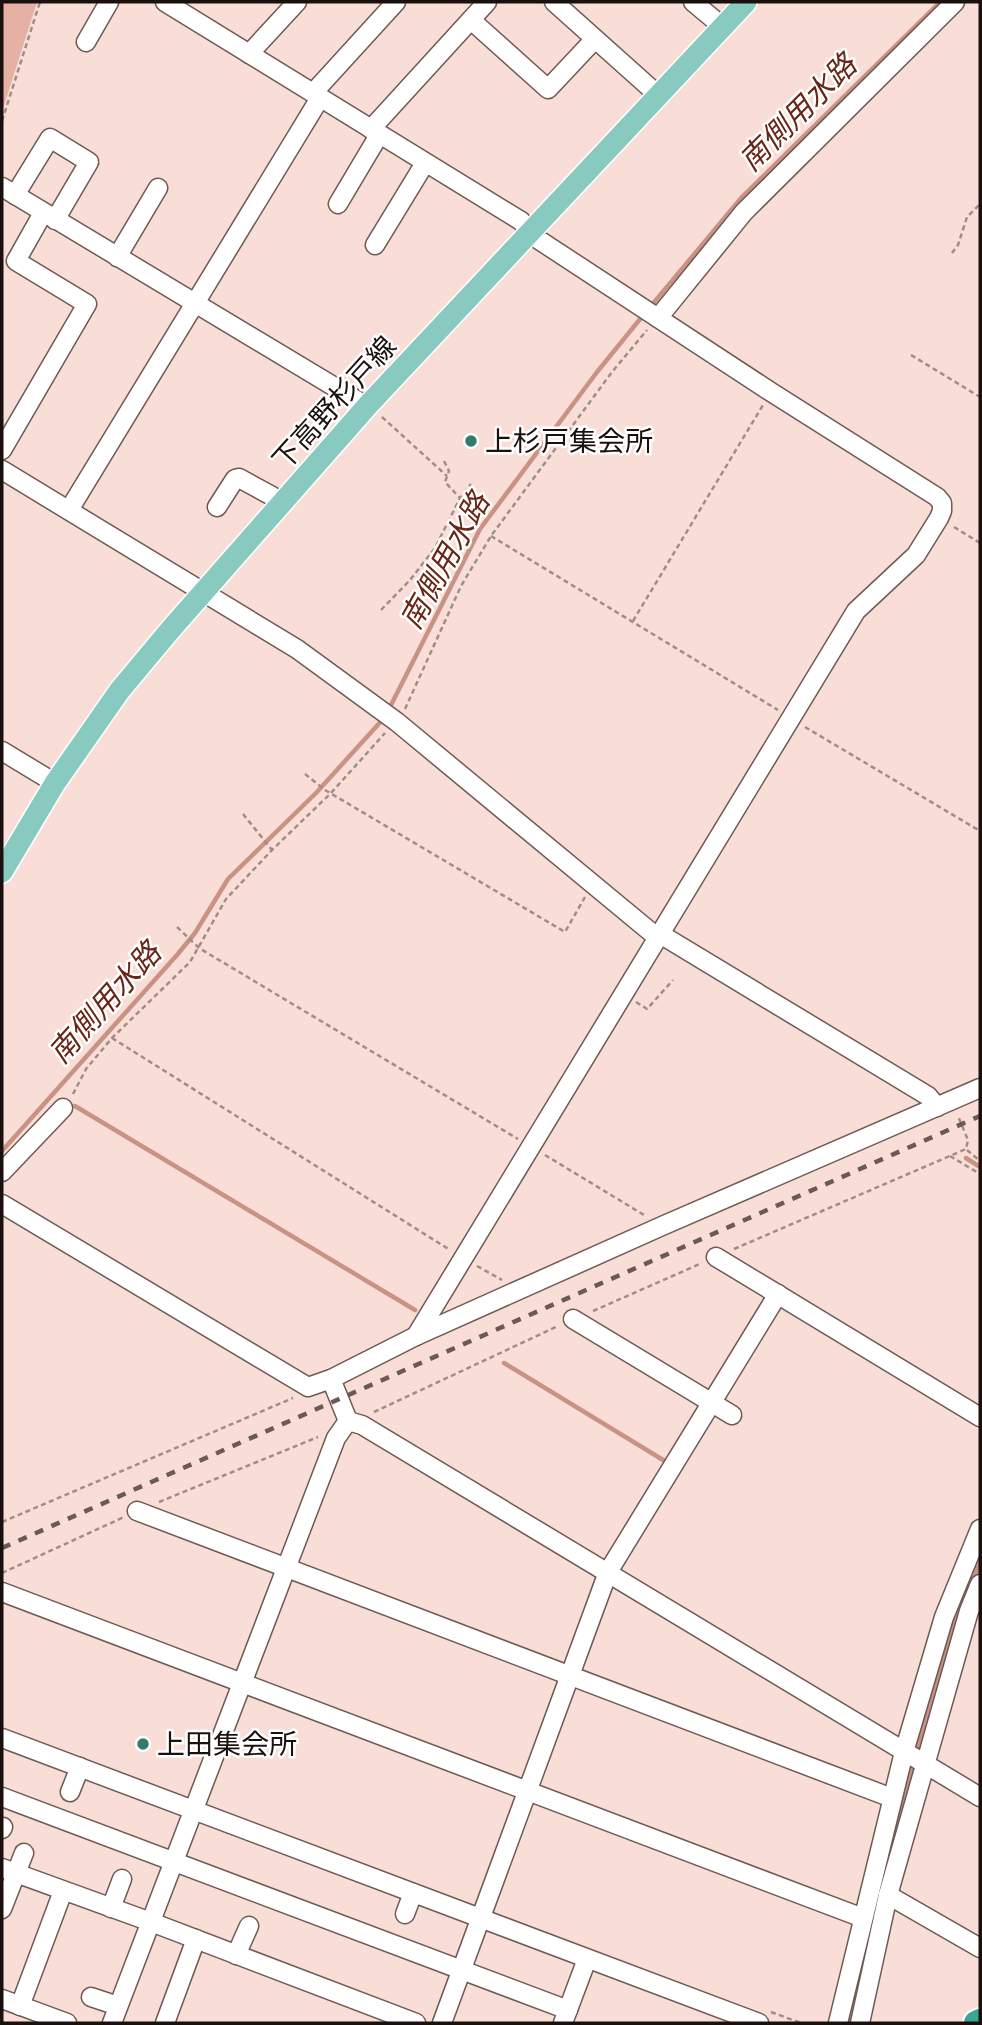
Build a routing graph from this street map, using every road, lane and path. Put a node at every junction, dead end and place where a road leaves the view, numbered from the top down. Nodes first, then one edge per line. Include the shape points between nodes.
1 (40, 2) edge
2 (109, 2) edge
3 (165, 2) edge
4 (201, 2) edge
5 (297, 2) edge
6 (396, 2) edge
7 (487, 2) edge
8 (554, 2) edge
9 (693, 2) edge
10 (746, 2) edge
11 (955, 2) edge
12 (188, 16) junction
13 (471, 20) junction
14 (723, 27) junction
15 (594, 40) junction
16 (86, 42) dead end
17 (249, 54) junction
18 (658, 95) junction
19 (316, 96) junction
20 (2, 121) edge
21 (375, 132) junction
22 (425, 163) junction
23 (158, 188) dead end
24 (8, 191) edge
25 (338, 204) dead end
26 (980, 204) edge
27 (49, 216) junction
28 (531, 233) junction
29 (375, 245) dead end
30 (952, 253) dead end
31 (117, 257) junction
32 (194, 304) junction
33 (658, 318) junction
34 (911, 355) dead end
35 (771, 392) junction
36 (980, 397) edge
37 (372, 411) junction
38 (2, 450) edge
39 (444, 461) dead end
40 (2, 470) edge
41 (447, 476) junction
42 (471, 484) dead end
43 (460, 498) junction
44 (282, 504) junction
45 (217, 507) dead end
46 (69, 510) junction
47 (939, 518) junction
48 (491, 536) dead end
49 (980, 543) edge
50 (205, 593) junction
51 (381, 610) dead end
52 (632, 621) junction
53 (792, 719) junction
54 (2, 751) edge
55 (305, 774) dead end
56 (55, 783) junction
57 (243, 814) dead end
58 (980, 831) edge
59 (272, 850) dead end
60 (2, 873) edge
61 (592, 885) junction
62 (177, 928) dead end
63 (659, 936) junction
64 (673, 980) dead end
65 (624, 993) junction
66 (112, 1038) dead end
67 (980, 1088) edge
68 (944, 1104) junction
69 (63, 1108) dead end
70 (530, 1146) junction
71 (966, 1149) junction
72 (950, 1156) junction
73 (980, 1161) edge
74 (2, 1172) edge
75 (980, 1174) edge
76 (2, 1204) edge
77 (662, 1226) junction
78 (716, 1257) junction
79 (463, 1258) junction
80 (519, 1290) junction
81 (778, 1294) junction
82 (573, 1319) junction
83 (416, 1336) junction
84 (331, 1379) junction
85 (296, 1396) dead end
86 (711, 1403) junction
87 (732, 1415) dead end
88 (980, 1417) edge
89 (348, 1426) junction
90 (137, 1511) junction
91 (2, 1522) edge
92 (979, 1533) edge
93 (285, 1567) junction
94 (608, 1572) junction
95 (2, 1573) edge
96 (980, 1584) edge
97 (2, 1592) edge
98 (571, 1676) junction
99 (239, 1688) junction
100 (2, 1740) edge
101 (904, 1752) junction
102 (927, 1764) junction
103 (80, 1767) junction
104 (528, 1791) junction
105 (70, 1792) dead end
106 (2, 1797) edge
107 (980, 1797) edge
108 (892, 1798) junction
109 (192, 1810) junction
110 (24, 1853) dead end
111 (173, 1861) junction
112 (8, 1871) edge
113 (122, 1879) dead end
114 (63, 1891) junction
115 (413, 1894) junction
116 (888, 1895) junction
117 (110, 1908) junction
118 (2, 1909) edge
119 (405, 1914) dead end
120 (863, 1918) junction
121 (480, 1919) junction
122 (151, 1922) junction
123 (249, 1926) dead end
124 (196, 1939) junction
125 (980, 1948) edge
126 (236, 1955) junction
127 (587, 1959) junction
128 (461, 1970) junction
129 (91, 1997) dead end
130 (2, 1999) edge
131 (20, 2006) junction
132 (115, 2015) edge
133 (565, 2017) edge
134 (67, 2023) edge
135 (165, 2023) edge
136 (416, 2023) edge
137 (442, 2023) edge
138 (759, 2023) edge
139 (838, 2023) edge
140 (860, 2023) edge

1 - 20 path
2 - 16 street
3 - 12 street
4 - 12 street
5 - 17 street
6 - 19 street
7 - 13 street
8 - 15 street
9 - 14 street
10 - 14 main road, 下高野杉戸線
11 - 33 street via 744,212
12 - 17 street
13 - 15 street via 548,89
13 - 21 street
14 - 18 main road, 下高野杉戸線
15 - 18 street
17 - 19 street
18 - 28 main road, 下高野杉戸線
19 - 21 street
19 - 32 street
21 - 22 street
21 - 25 street
22 - 28 street via 521,221
22 - 29 street
23 - 31 street
24 - 27 street
24 - 27 street via 50,138 89,162
26 - 30 path via 967,217
27 - 31 street
27 - 38 street via 16,261 87,304
28 - 33 street
28 - 37 main road, 下高野杉戸線
31 - 32 street
32 - 37 street
32 - 46 street
33 - 35 street
34 - 36 path
35 - 47 street via 937,497 942,503
35 - 52 path
37 - 41 path
37 - 44 main road, 下高野杉戸線
39 - 41 path
40 - 46 street
41 - 43 path via 445,482
42 - 43 path
43 - 51 path via 435,548
44 - 45 street via 239,478
44 - 50 main road, 下高野杉戸線
46 - 50 street
47 - 49 path
47 - 53 street via 916,555 856,611
48 - 52 path
50 - 56 main road, 下高野杉戸線 via 120,690
50 - 61 street via 297,649 386,714
52 - 53 path
53 - 58 path
53 - 63 street
54 - 56 street
55 - 61 path via 565,932
56 - 60 main road, 下高野杉戸線
57 - 59 path
61 - 63 street
62 - 70 path via 194,945
63 - 65 street
63 - 68 street
64 - 65 path via 647,1009
65 - 70 street
66 - 79 path
67 - 68 street
68 - 71 path via 968,1140
68 - 77 street
69 - 74 street
70 - 77 path
70 - 79 street
71 - 72 path
71 - 73 path
72 - 75 path
72 - 78 path
76 - 84 street via 307,1387
77 - 80 street
78 - 81 street
78 - 82 path
79 - 80 path
79 - 83 street
80 - 83 street
81 - 86 street
81 - 88 street
82 - 86 street
82 - 89 path
83 - 84 street
84 - 89 street
85 - 91 path
86 - 87 street
86 - 94 street
89 - 90 path
89 - 93 street
89 - 94 street
90 - 93 street
90 - 95 path
92 - 101 street via 944,1617
93 - 98 street
93 - 99 street
94 - 98 street
94 - 101 street
96 - 102 street
97 - 99 street
98 - 104 street
98 - 108 street
99 - 104 street
99 - 109 street
100 - 103 street
101 - 102 street
101 - 108 street
102 - 107 street
102 - 116 street
103 - 105 street
103 - 109 street
104 - 120 street
104 - 121 street
106 - 111 street
108 - 120 street
109 - 111 street
109 - 115 street
110 - 112 street
111 - 122 street
111 - 128 street
112 - 114 street
112 - 118 street
113 - 117 street
114 - 117 street
114 - 131 street
115 - 119 street
115 - 121 street
116 - 125 street
116 - 140 street
117 - 122 street
120 - 139 street
121 - 127 street
121 - 128 street
122 - 124 street
122 - 132 street
123 - 126 street
124 - 126 street
124 - 135 street
126 - 136 street
127 - 133 street
127 - 138 street
128 - 133 street
128 - 137 street
129 - 132 street
130 - 131 street
131 - 134 street

